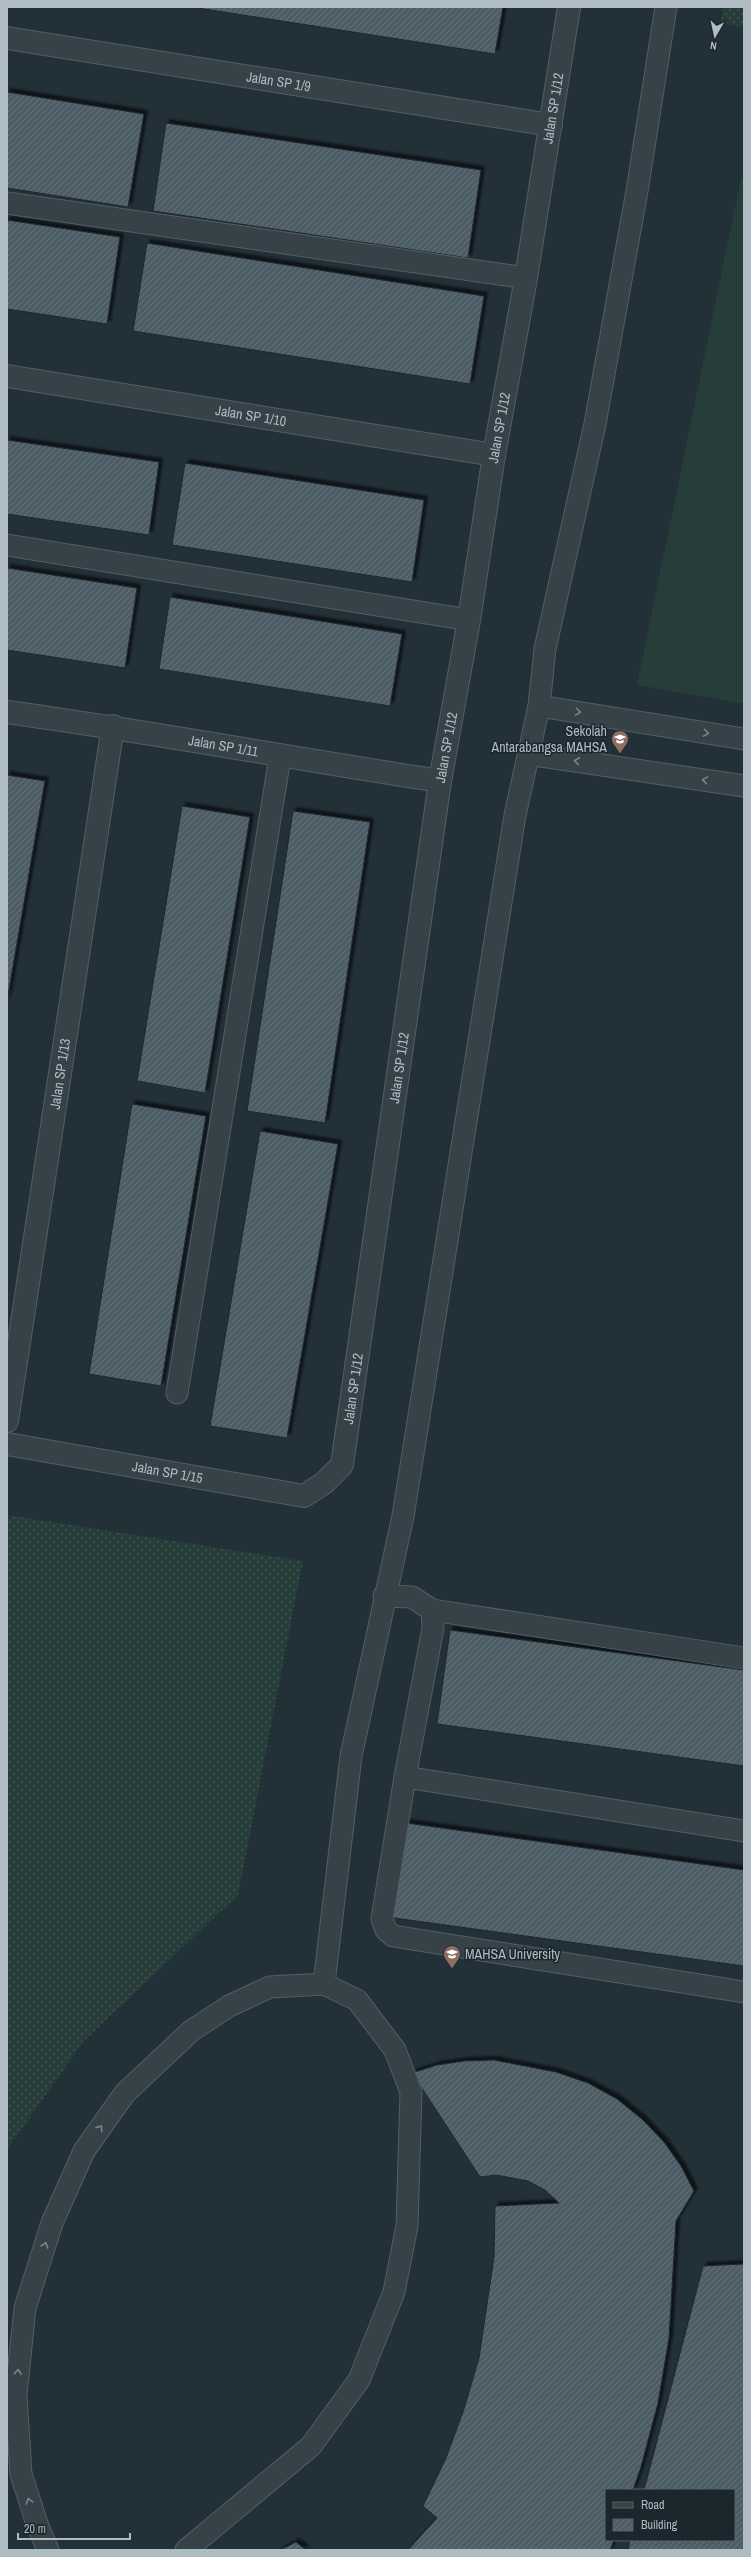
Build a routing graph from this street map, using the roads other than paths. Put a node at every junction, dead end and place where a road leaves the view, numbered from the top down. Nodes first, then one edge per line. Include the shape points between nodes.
1 (569, 7) edge
2 (666, 7) edge
3 (7, 38) edge
4 (551, 125) junction
5 (7, 203) edge
6 (526, 278) junction
7 (7, 376) edge
8 (494, 455) junction
9 (7, 545) edge
10 (469, 620) junction
11 (540, 706) junction
12 (7, 712) edge
13 (113, 726) junction
14 (744, 739) edge
15 (528, 754) junction
16 (280, 757) junction
17 (440, 781) junction
18 (744, 786) edge
19 (177, 1393) dead end
20 (7, 1421) edge
21 (7, 1444) edge
22 (324, 1483) joint
23 (384, 1596) junction
24 (432, 1610) junction
25 (744, 1658) edge
26 (405, 1777) junction
27 (744, 1831) edge
28 (324, 1984) junction
29 (744, 1992) edge
30 (48, 2550) edge
31 (186, 2550) edge

1 - 4 street, Jalan SP 1/12
2 - 11 lane via 636,199 595,424 545,649
3 - 4 street, Jalan SP 1/9
4 - 6 street, Jalan SP 1/12
5 - 6 lane
6 - 8 street, Jalan SP 1/12
7 - 8 street, Jalan SP 1/10
8 - 10 street, Jalan SP 1/12
9 - 10 lane
10 - 17 street, Jalan SP 1/12
11 -> 14 lane
11 - 15 lane
12 - 13 street, Jalan SP 1/11
13 - 16 street, Jalan SP 1/11
13 - 20 street, Jalan SP 1/13
18 -> 15 lane
15 - 23 lane via 515,815 475,1058 403,1516
16 - 17 street, Jalan SP 1/11
16 - 19 lane
17 - 22 street, Jalan SP 1/12 via 342,1465
21 - 22 street, Jalan SP 1/15 via 304,1496
23 - 24 lane via 412,1597
23 - 28 lane via 351,1756
24 - 25 lane
24 - 26 lane via 433,1628
26 - 27 lane
26 - 29 lane via 382,1919 386,1930 393,1936
30 -> 28 lane via 21,2474 16,2395 25,2308 52,2224 84,2152 125,2093 191,2031 229,2006 270,1987
28 - 31 lane via 357,2000 395,2050 411,2092 406,2226 394,2292 359,2380 311,2446

